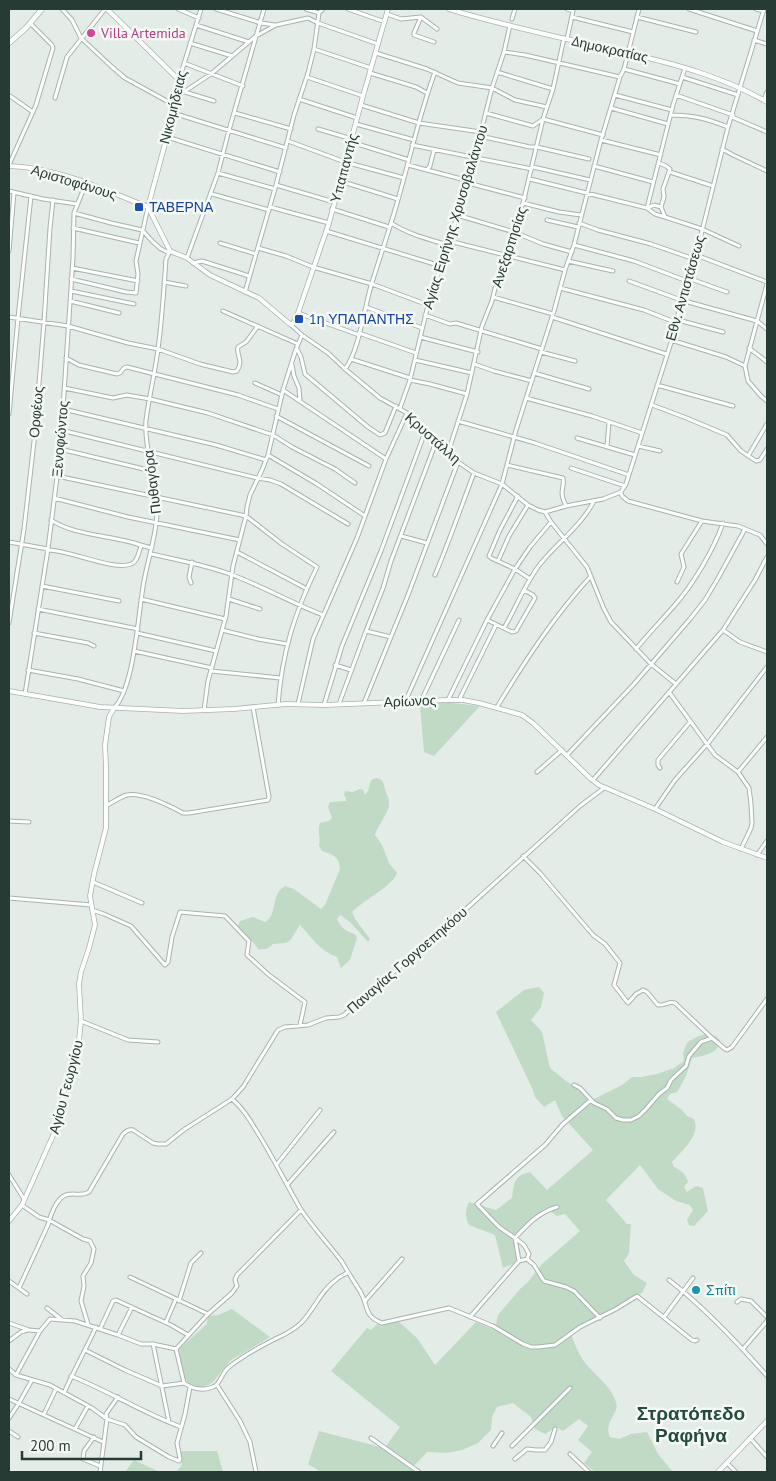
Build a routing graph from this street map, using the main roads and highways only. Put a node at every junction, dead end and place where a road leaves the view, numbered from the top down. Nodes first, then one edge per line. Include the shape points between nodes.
1 (42, 9) edge
2 (9, 43) edge

1 - 2 main road

